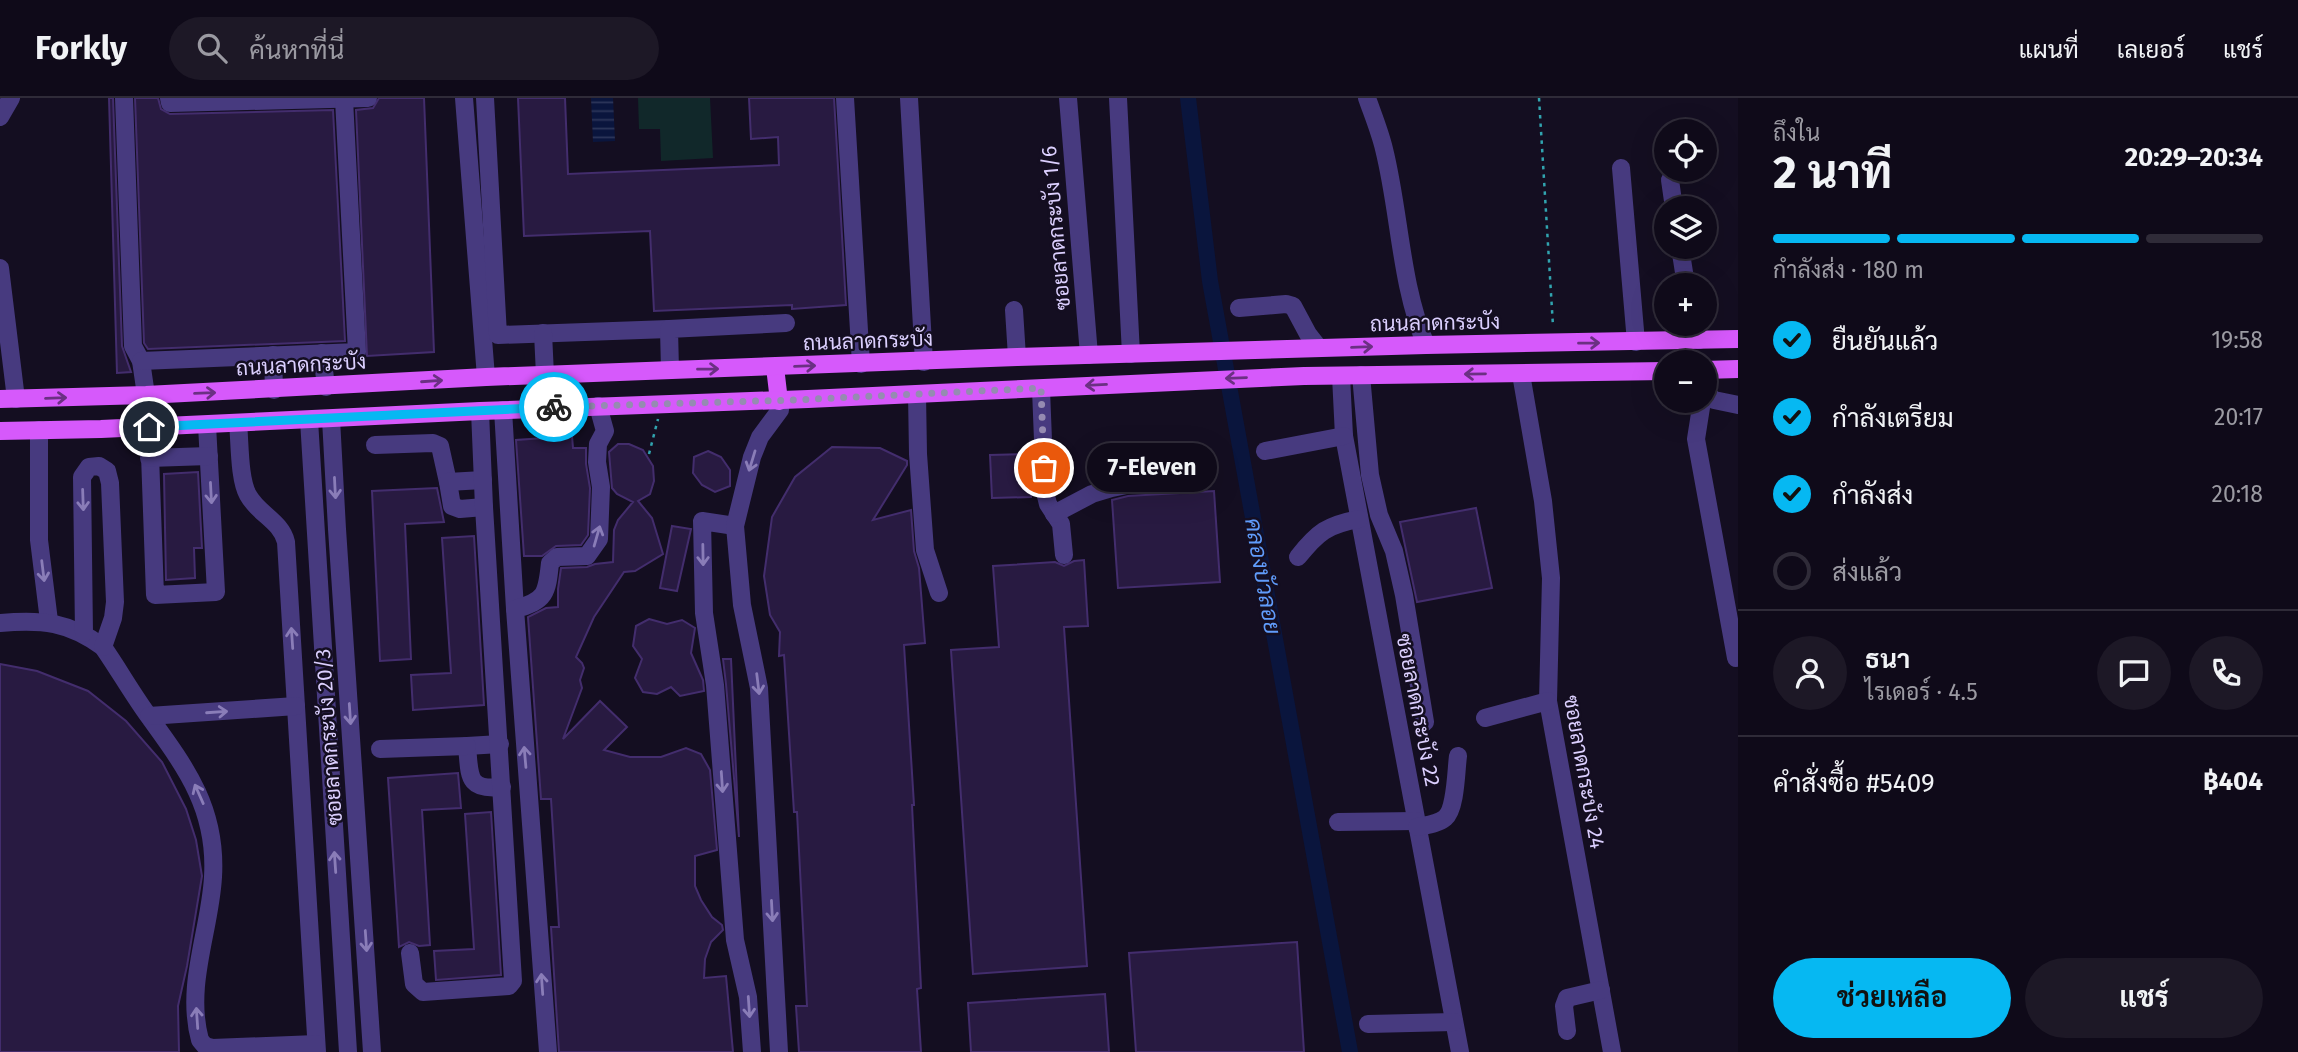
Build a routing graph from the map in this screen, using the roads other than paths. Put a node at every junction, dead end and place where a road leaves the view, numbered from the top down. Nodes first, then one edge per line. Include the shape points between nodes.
1 (11, 98) edge
2 (124, 98) edge
3 (169, 98) edge
4 (368, 98) edge
5 (464, 98) edge
6 (485, 98) edge
7 (845, 98) edge
8 (909, 98) edge
9 (1068, 98) edge
10 (1118, 98) edge
11 (1367, 98) edge
12 (344, 99) edge
13 (0, 117) edge
14 (1621, 168) dead end
15 (0, 268) edge
16 (1239, 308) dead end
17 (1014, 310) dead end
18 (786, 323) dead end
19 (669, 329) junction
20 (543, 333) junction
21 (1672, 336) edge
22 (1717, 336) edge
23 (1738, 339) edge
24 (1636, 342) junction
25 (1426, 345) junction
26 (1319, 348) junction
27 (322, 353) junction
28 (1131, 354) junction
29 (273, 355) junction
30 (1089, 355) junction
31 (1017, 357) junction
32 (141, 360) junction
33 (924, 362) junction
34 (861, 364) junction
35 (775, 367) junction
36 (1738, 369) edge
37 (670, 370) junction
38 (1717, 370) edge
39 (1654, 371) edge
40 (1521, 374) junction
41 (545, 375) junction
42 (1361, 375) junction
43 (1341, 376) junction
44 (486, 377) junction
45 (326, 387) junction
46 (1041, 388) junction
47 (274, 390) junction
48 (917, 394) junction
49 (146, 395) junction
50 (8, 399) edge
51 (779, 401) junction
52 (1717, 401) edge
53 (1738, 405) edge
54 (597, 406) junction
55 (503, 410) junction
56 (480, 411) junction
57 (1700, 413) edge
58 (331, 419) junction
59 (309, 420) junction
60 (238, 423) junction
61 (206, 425) junction
62 (149, 427) junction
63 (39, 430) junction
64 (0, 431) edge
65 (1344, 436) junction
66 (375, 445) dead end
67 (1265, 451) dead end
68 (209, 456) junction
69 (149, 458) junction
70 (1198, 470) dead end
71 (483, 480) junction
72 (448, 482) junction
73 (484, 507) junction
74 (1054, 514) junction
75 (1359, 519) junction
76 (735, 526) junction
77 (1064, 555) dead end
78 (1298, 557) dead end
79 (1731, 588) edge
80 (939, 593) dead end
81 (320, 594) junction
82 (341, 594) junction
83 (515, 609) junction
84 (49, 621) junction
85 (0, 623) edge
86 (84, 633) junction
87 (103, 647) junction
88 (1736, 658) edge
89 (1548, 701) junction
90 (296, 706) junction
91 (149, 716) junction
92 (1485, 718) dead end
93 (1425, 722) dead end
94 (500, 744) junction
95 (353, 746) junction
96 (467, 746) junction
97 (328, 749) junction
98 (380, 749) dead end
99 (1458, 756) dead end
100 (502, 787) junction
101 (1338, 822) dead end
102 (1417, 824) junction
103 (410, 953) dead end
104 (1601, 990) junction
105 (369, 991) junction
106 (343, 992) junction
107 (1454, 1022) junction
108 (1368, 1024) dead end
109 (1567, 1031) dead end
110 (317, 1048) edge
111 (348, 1052) edge
112 (372, 1052) edge
113 (548, 1052) edge
114 (752, 1052) edge
115 (779, 1052) edge
116 (1460, 1052) edge
117 (1612, 1052) edge

1 - 13 street
2 - 32 street via 133,346
3 - 12 street via 170,103
4 - 12 street
5 - 44 street
6 - 20 street via 498,335
7 - 34 street
8 - 33 street
9 - 30 street, ซอยลาดกระบัง 1/6
10 - 28 street
11 - 25 street via 1384,149 1402,254
12 - 27 street via 357,352
14 - 24 street
15 - 50 street
16 - 26 street via 1293,306
17 - 31 street
18 - 19 street
19 - 20 street
19 - 37 street
20 - 41 street
21 - 24 main road, ถนนลาดกระบัง
22 - 23 main road, ถนนลาดกระบัง
25 -> 24 main road, ถนนลาดกระบัง
26 -> 25 main road, ถนนลาดกระบัง
26 - 28 main road, ถนนลาดกระบัง
27 - 29 street
27 - 45 street
28 - 30 main road, ถนนลาดกระบัง
29 - 32 street
29 - 47 street
30 - 31 main road, ถนนลาดกระบัง
31 - 33 main road, ถนนลาดกระบัง
32 - 49 street
33 - 34 main road, ถนนลาดกระบัง
35 -> 34 main road, ถนนลาดกระบัง
37 -> 35 main road, ถนนลาดกระบัง
35 - 51 main road
36 - 38 main road
37 - 41 main road, ถนนลาดกระบัง
39 - 40 main road
40 -> 42 main road
40 - 89 street, ซอยลาดกระบัง 24 via 1551,578
41 - 44 main road, ถนนลาดกระบัง
42 - 43 main road
42 - 93 street via 1370,475 1404,595
43 -> 46 main road
43 - 65 street, ซอยลาดกระบัง 22
45 -> 44 main road, ถนนลาดกระบัง
45 - 47 main road, ถนนลาดกระบัง
46 - 48 main road
46 - 74 street via 1045,492
49 -> 47 main road, ถนนลาดกระบัง
48 - 51 main road
48 - 80 street via 925,550
50 -> 49 main road, ถนนลาดกระบัง
51 - 54 main road
51 -> 76 street via 780,410 752,457
52 - 53 street
54 - 55 main road
83 -> 54 street via 543,597 557,557 587,556 599,539 597,462 598,444 605,431
55 - 56 main road
55 - 83 street
56 - 58 main road
56 - 71 street
57 - 79 street via 1696,439
58 - 59 main road
58 -> 82 street, ซอยลาดกระบัง 20/3
59 - 60 main road
59 - 81 street, ซอยลาดกระบัง 20/3
60 - 61 main road
90 -> 60 street via 286,542 280,527 248,496
61 - 62 main road
61 - 68 street
62 - 63 main road
62 - 69 street
63 - 64 main road
63 -> 84 street via 39,540
65 - 67 street
65 - 75 street, ซอยลาดกระบัง 22
66 - 72 street via 440,446
68 - 69 street
68 -> 69 street via 216,592 155,594
70 - 74 street via 1092,494
71 - 72 street
71 - 73 street
72 - 73 street via 452,506
73 - 94 street
74 - 77 street via 1061,524
75 - 78 street via 1326,528
75 - 102 street, ซอยลาดกระบัง 22
76 -> 114 street via 702,521 704,602 735,940 748,997
76 -> 115 street via 742,605 759,688
79 - 88 street
81 - 82 street
81 - 97 street, ซอยลาดกระบัง 20/3
82 -> 95 street, ซอยลาดกระบัง 20/3
113 -> 83 street
84 - 85 street
84 - 86 street
86 - 87 street
87 -> 86 street via 115,602 110,483 107,471 99,466 89,467 82,477
87 - 91 street
89 - 92 street
89 - 104 street, ซอยลาดกระบัง 24
91 -> 90 street
90 - 110 street
110 -> 91 street via 212,1048 200,1040 195,989 213,877 212,838 191,777
94 - 96 street
94 - 100 street
95 - 97 street
95 -> 105 street, ซอยลาดกระบัง 20/3
96 - 98 street
96 - 100 street via 475,785
106 -> 97 street, ซอยลาดกระบัง 20/3
99 - 102 street via 1447,817
100 - 103 street via 513,981 509,986 423,992 414,984
101 - 102 street
102 - 107 street, ซอยลาดกระบัง 22
104 - 109 street via 1567,998
104 - 117 street, ซอยลาดกระบัง 24
105 - 106 street
105 - 112 street, ซอยลาดกระบัง 20/3
106 - 111 street, ซอยลาดกระบัง 20/3
107 - 108 street
107 - 116 street, ซอยลาดกระบัง 22

